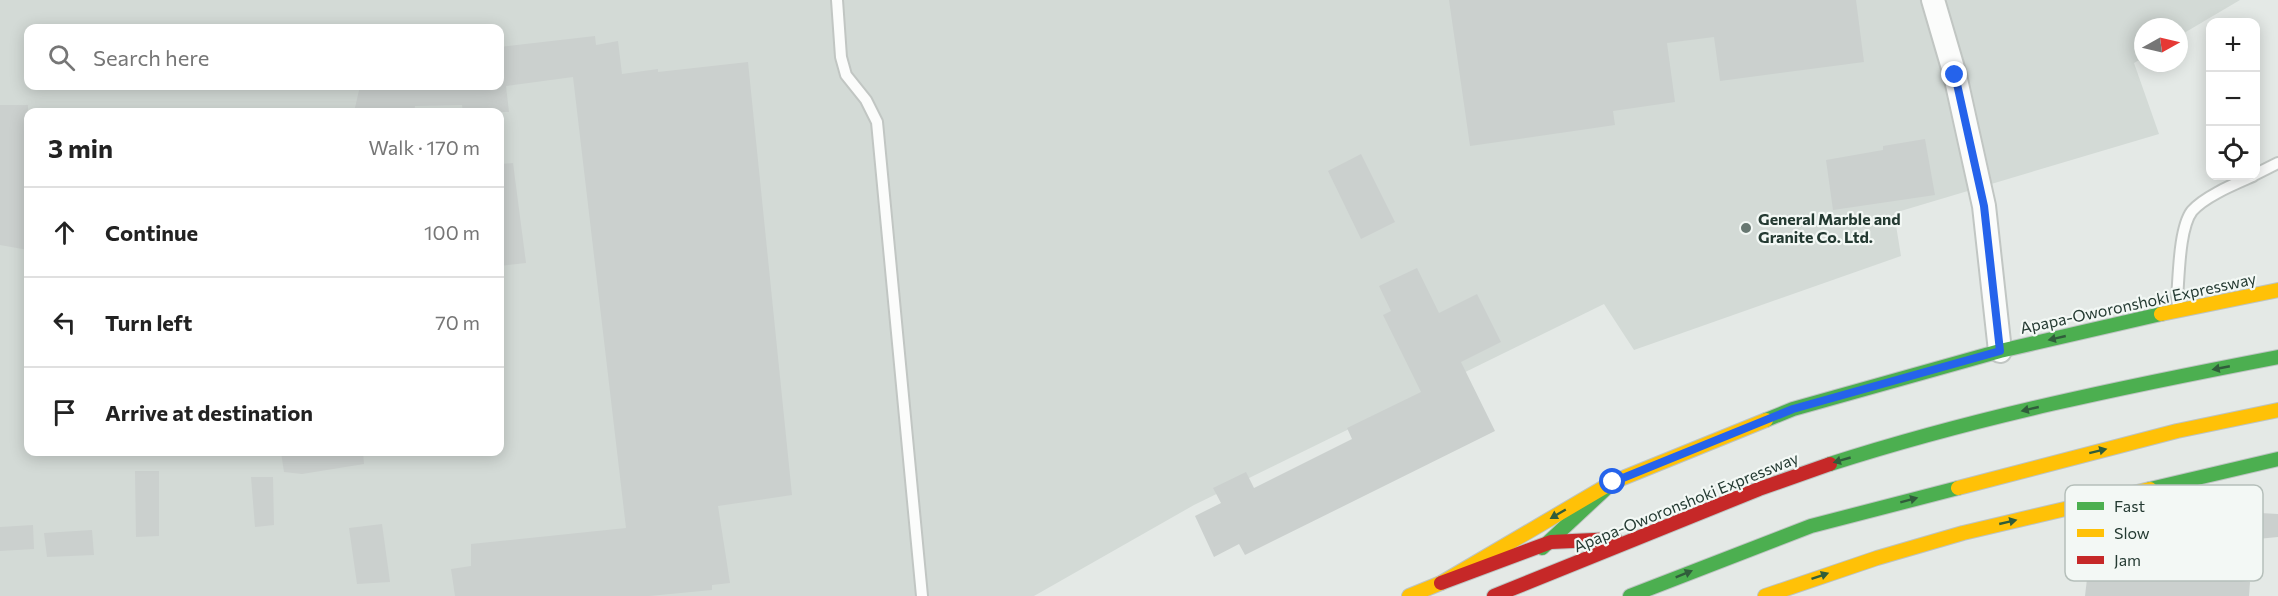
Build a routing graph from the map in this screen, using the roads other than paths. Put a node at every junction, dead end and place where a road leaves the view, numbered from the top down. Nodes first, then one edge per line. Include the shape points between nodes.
1 (837, 0) edge
2 (1933, 0) edge
3 (2278, 163) edge
4 (2260, 172) edge
5 (2244, 180) edge
6 (2278, 290) edge
7 (2179, 310) junction
8 (2000, 351) junction
9 (2278, 357) edge
10 (2278, 410) edge
11 (2278, 459) edge
12 (2264, 476) dead end
13 (1613, 482) junction
14 (2179, 484) junction
15 (2174, 485) edge
16 (2065, 509) edge
17 (1641, 538) junction
18 (1551, 542) junction
19 (1441, 583) junction
20 (922, 596) edge
21 (1409, 596) edge
22 (1478, 596) edge
23 (1494, 596) edge
24 (1630, 596) edge
25 (1765, 596) edge

1 - 20 lane via 846,75 877,122
2 - 8 street via 1955,75 1984,206
3 - 4 lane
5 - 7 lane via 2192,211 2185,229
6 - 7 main road, Apapa-Oworonshoki Expressway
7 -> 8 main road, Apapa-Oworonshoki Expressway
8 - 13 main road, Apapa-Oworonshoki Expressway via 1793,409
9 -> 17 main road, Apapa-Oworonshoki Expressway via 2006,414 1832,463
24 -> 10 main road via 1811,526 2166,434
11 - 14 main road
12 - 14 main road
13 - 18 main road
13 -> 19 main road, Apapa-Oworonshoki Expressway
15 -> 14 main road
25 -> 16 main road via 1989,526
17 - 18 main road
17 - 23 main road, Apapa-Oworonshoki Expressway
18 - 19 main road
18 - 22 main road
19 - 21 main road, Apapa-Oworonshoki Expressway

